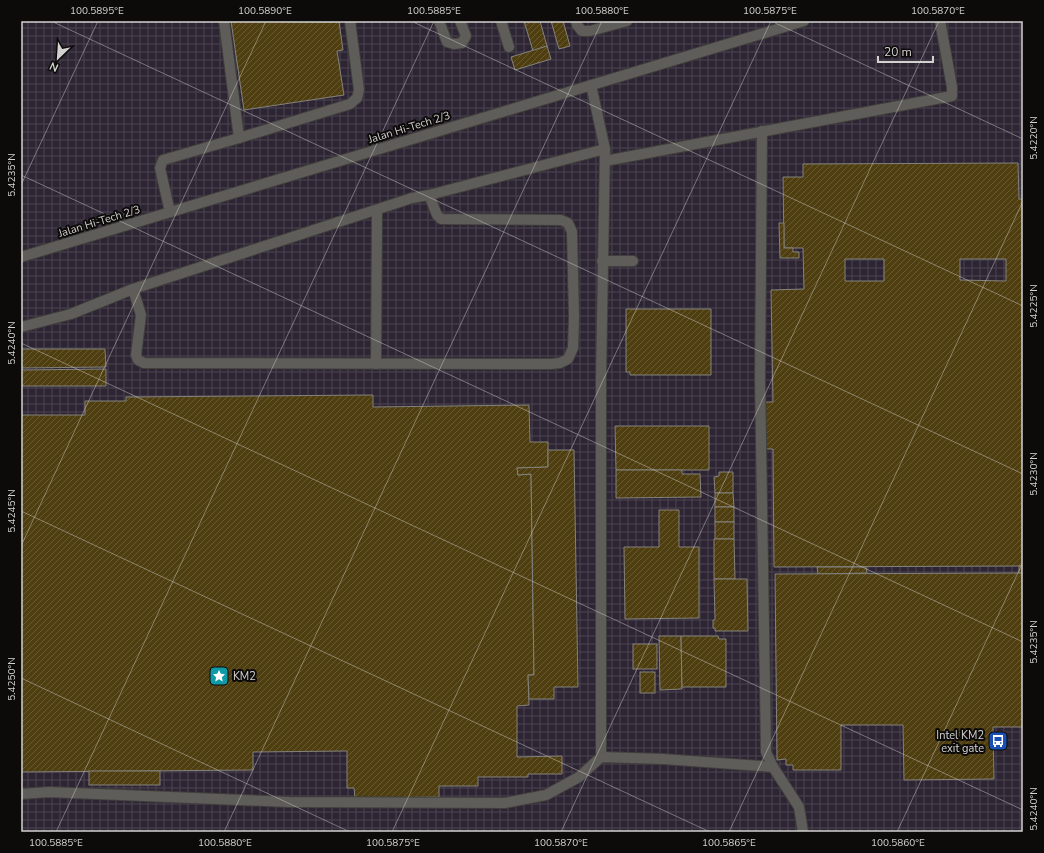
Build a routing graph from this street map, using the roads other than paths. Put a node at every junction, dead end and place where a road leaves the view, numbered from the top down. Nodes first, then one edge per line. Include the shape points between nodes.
1 (224, 21) edge
2 (350, 21) edge
3 (439, 21) edge
4 (460, 21) edge
5 (501, 21) edge
6 (576, 21) edge
7 (627, 21) edge
8 (804, 21) edge
9 (940, 21) edge
10 (509, 47) dead end
11 (591, 85) junction
12 (762, 131) junction
13 (239, 138) junction
14 (605, 149) junction
15 (604, 161) junction
16 (429, 195) junction
17 (377, 210) junction
18 (170, 212) junction
19 (21, 257) edge
20 (602, 261) junction
21 (633, 261) dead end
22 (133, 289) junction
23 (21, 327) edge
24 (376, 364) junction
25 (601, 757) junction
26 (773, 767) junction
27 (21, 794) edge
28 (803, 832) edge

1 - 13 street
2 - 13 street via 359,90 357,98 350,104
3 - 4 street via 447,42 454,44 462,43 466,36
5 - 10 street
6 - 7 street via 582,31 590,32
8 - 11 street, Jalan Hi-Tech 2/3
9 - 12 street via 952,96
11 - 14 street
11 - 18 street, Jalan Hi-Tech 2/3
12 - 15 street
12 - 26 street via 760,379 766,752
13 - 18 street via 163,160 160,168
14 - 15 street
14 - 16 street
15 - 20 street
16 - 17 street
16 - 24 street via 441,219 561,220 568,223 572,232 573,348 568,359 551,364
17 - 22 street
17 - 24 street
18 - 19 street, Jalan Hi-Tech 2/3
20 - 21 street
20 - 25 street
22 - 23 street via 70,314
22 - 24 street via 141,315 136,355 138,360 144,363
25 - 26 street
25 - 27 street via 579,777 546,796 505,803 289,802 49,792
26 - 28 street via 799,807

